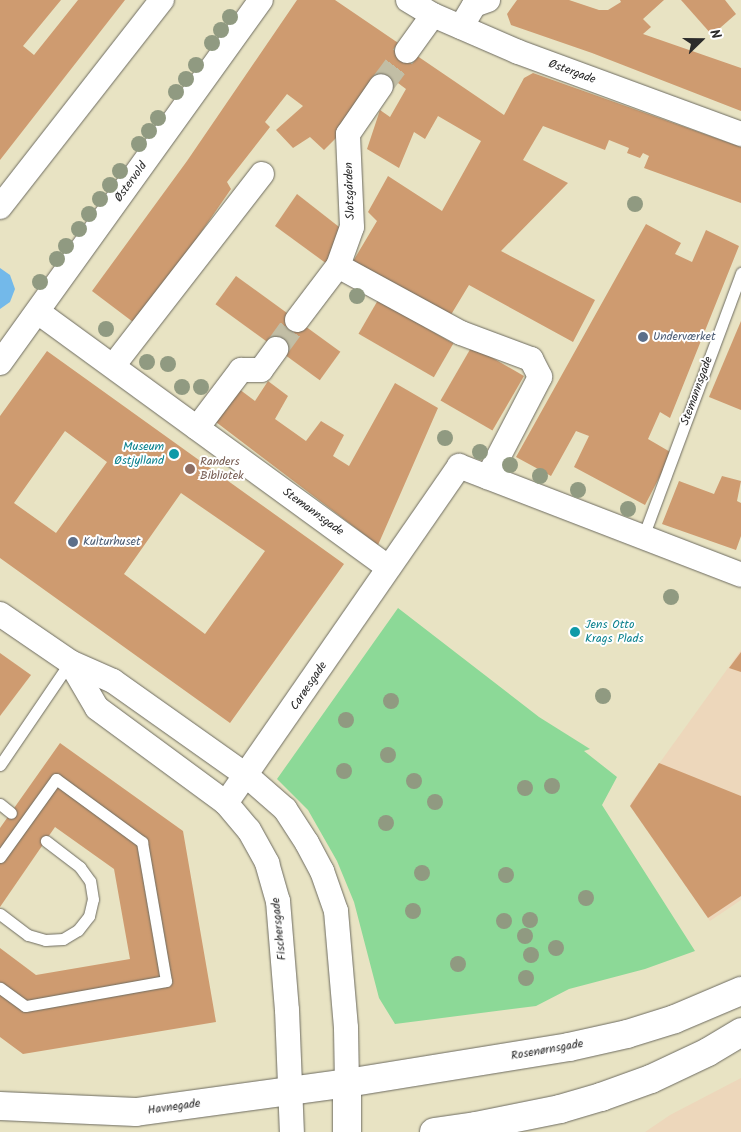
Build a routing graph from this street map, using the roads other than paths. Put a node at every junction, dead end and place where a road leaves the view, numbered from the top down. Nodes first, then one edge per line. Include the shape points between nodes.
1 (162, 0) edge
2 (261, 0) edge
3 (408, 0) edge
4 (488, 0) edge
5 (433, 15) junction
6 (461, 27) junction
7 (407, 51) tunnel mouth
8 (381, 86) tunnel mouth
9 (741, 134) edge
10 (262, 174) dead end
11 (0, 207) edge
12 (338, 266) junction
13 (741, 273) edge
14 (38, 312) junction
15 (297, 320) tunnel mouth
16 (276, 349) tunnel mouth
17 (0, 363) edge
18 (113, 366) junction
19 (198, 428) junction
20 (488, 476) junction
21 (643, 537) junction
22 (388, 566) junction
23 (741, 575) edge
24 (0, 614) edge
25 (70, 662) junction
26 (0, 766) edge
27 (246, 775) junction
28 (226, 803) junction
29 (0, 804) edge
30 (10, 813) dead end
31 (46, 841) dead end
32 (0, 857) edge
33 (0, 914) edge
34 (0, 988) edge
35 (741, 991) edge
36 (741, 1032) edge
37 (347, 1082) junction
38 (290, 1091) junction
39 (0, 1106) edge
40 (292, 1132) edge
41 (347, 1132) edge
42 (434, 1132) edge

1 - 11 street
2 - 14 street, Østervold
3 - 5 street, Østergade
4 - 6 street via 474,5
5 - 6 street, Østergade
5 - 7 street
6 - 9 street, Østergade via 518,52
8 - 12 street, Slotsgården via 348,134 352,226
10 - 18 street
12 - 15 street, Slotsgården
12 - 20 street via 461,333 532,359 540,377
13 - 21 lane, Stemannsgade
14 - 17 street, Østervold
14 - 18 street, Stemannsgade
16 - 19 street via 260,370 241,370
18 - 19 street, Stemannsgade
19 - 22 street, Stemannsgade
20 - 21 street
20 - 22 street via 459,466
21 - 23 street
22 - 27 street, Carøesgade
24 - 25 street, Fischersgade
25 - 26 lane
25 - 27 street, Fischersgade via 112,681
25 - 28 street, Fischersgade via 97,708
27 - 28 street, Carøesgade
27 - 37 street, Fischersgade via 285,809 308,843 336,911
28 - 38 street, Fischersgade via 249,830 267,862 278,901
29 - 30 lane
31 - 33 lane via 80,867 90,881 93,899 89,916 78,930 63,939 45,940 28,935
32 - 34 lane via 56,779 142,842 166,981 25,1006
35 - 37 main road, Rosenørnsgade via 675,1019 627,1034 569,1047
36 - 42 main road via 651,1080 601,1098 560,1109
37 - 38 main road, Havnegade
37 - 41 main road
38 - 39 main road, Havnegade via 136,1112
38 - 40 street, Fischersgade

